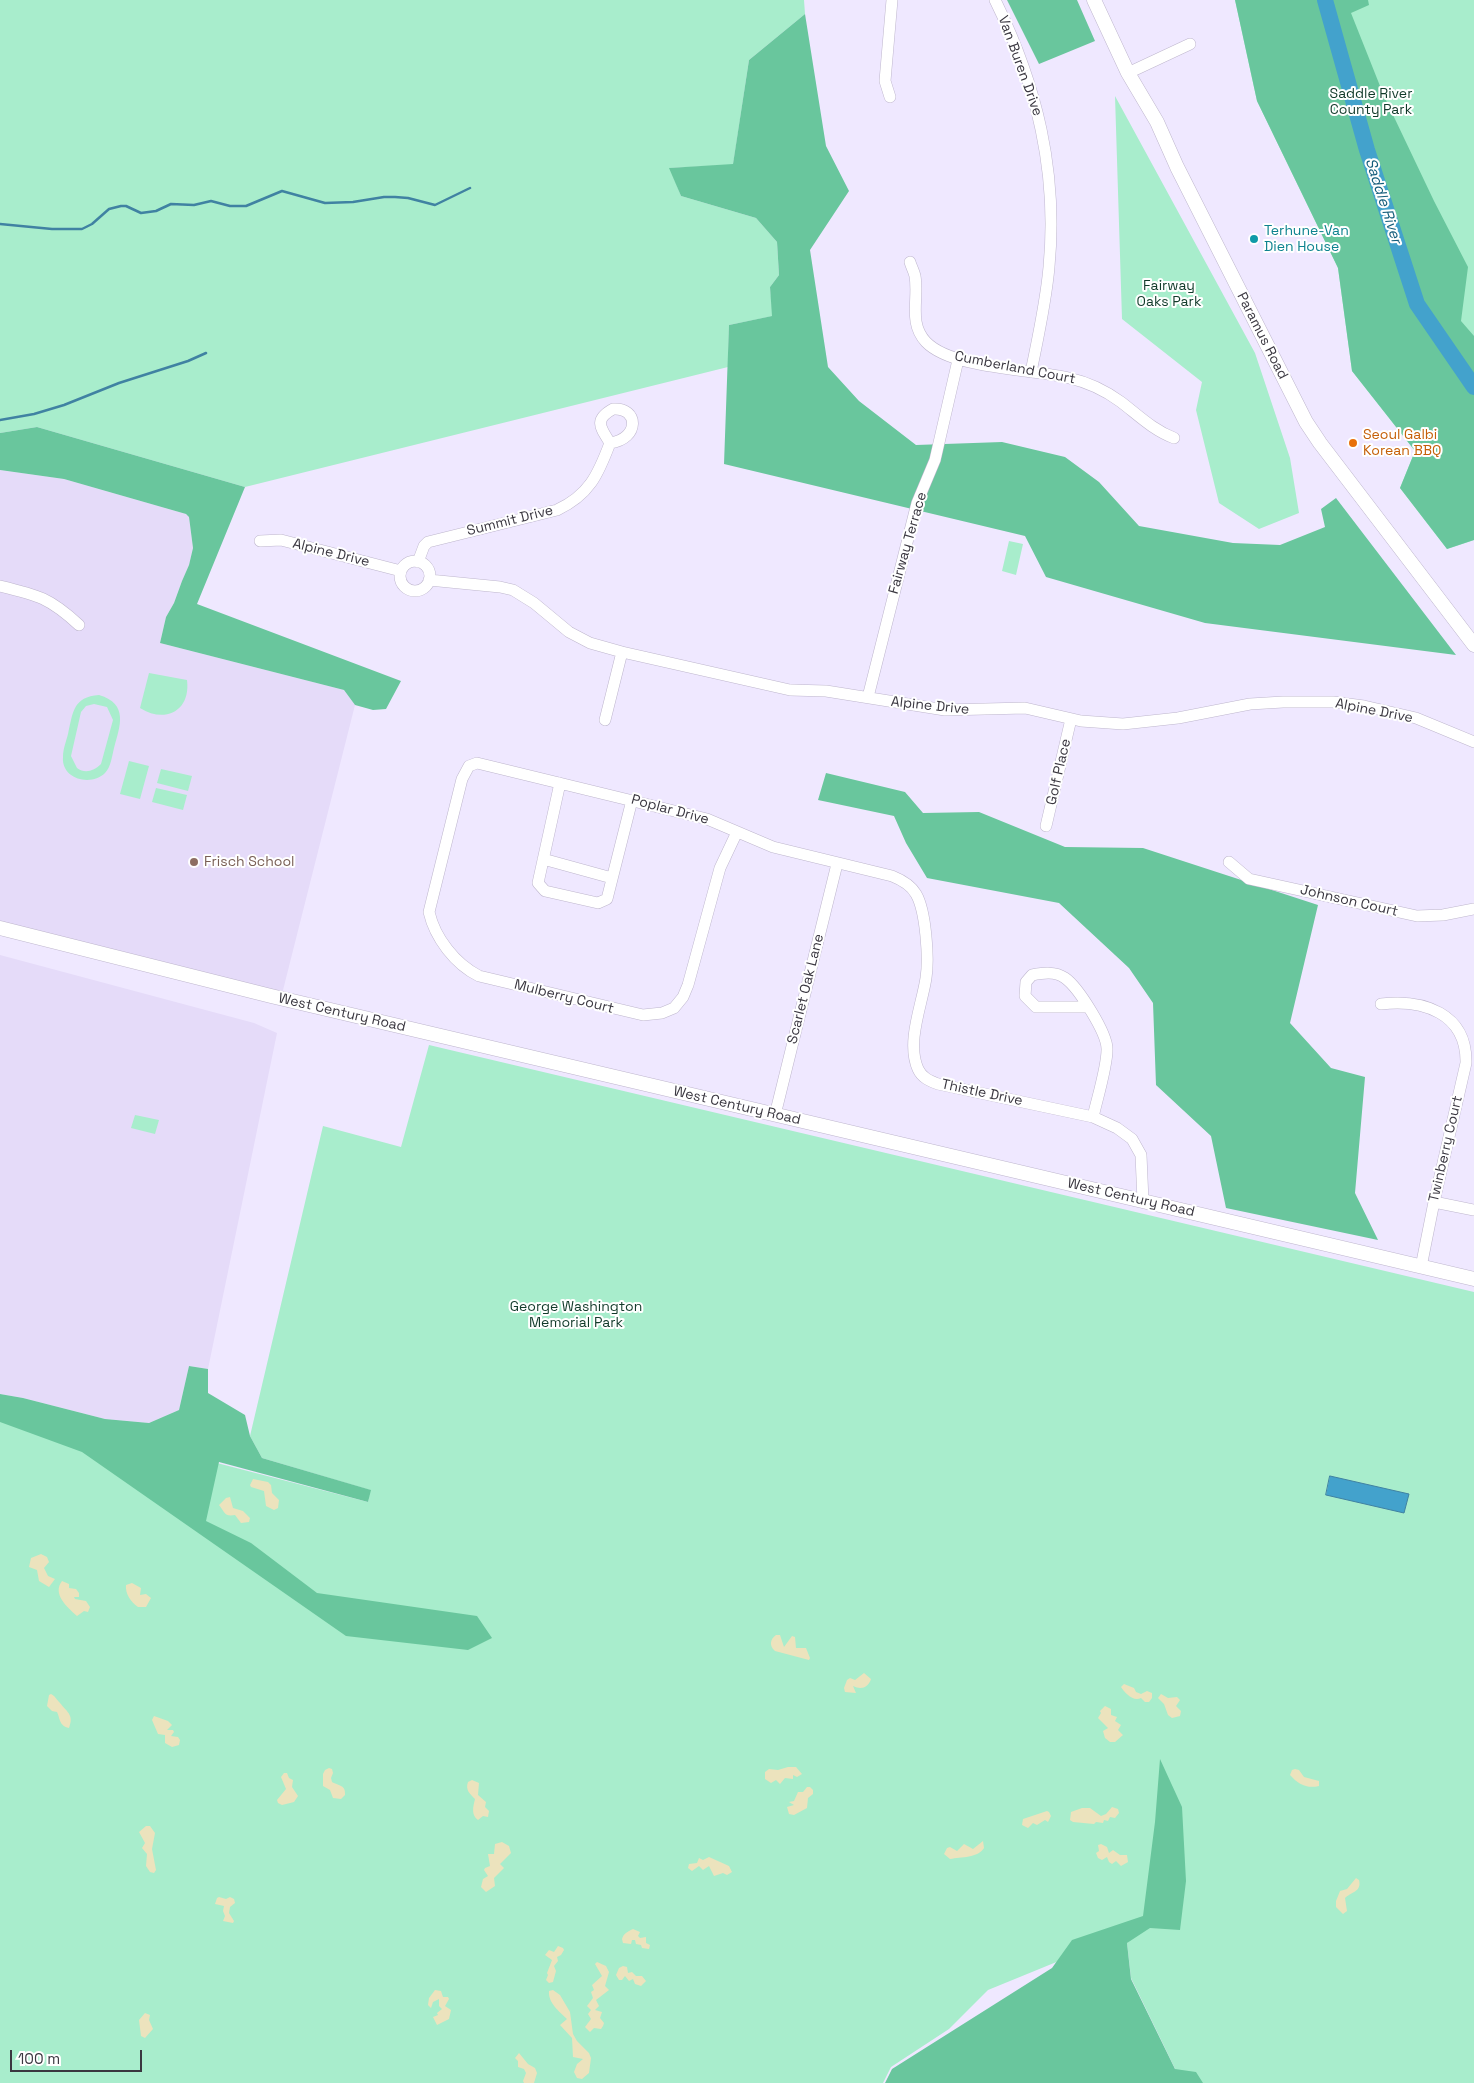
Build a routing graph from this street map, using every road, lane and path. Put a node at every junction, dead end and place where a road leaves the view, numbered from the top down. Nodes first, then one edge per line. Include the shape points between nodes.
1 (892, 0) edge
2 (995, 0) edge
3 (1094, 0) edge
4 (1190, 44) dead end
5 (1128, 73) junction
6 (890, 96) dead end
7 (910, 262) dead end
8 (958, 360) junction
9 (1031, 372) junction
10 (1174, 438) dead end
11 (610, 443) dead end
12 (260, 542) dead end
13 (418, 562) junction
14 (401, 571) junction
15 (429, 580) junction
16 (0, 586) edge
17 (79, 625) dead end
18 (1474, 645) edge
19 (622, 652) junction
20 (868, 698) junction
21 (1071, 719) junction
22 (605, 720) dead end
23 (1474, 742) edge
24 (560, 783) junction
25 (460, 786) joint
26 (632, 800) junction
27 (1046, 826) dead end
28 (737, 832) junction
29 (543, 860) junction
30 (1229, 862) dead end
31 (837, 864) junction
32 (612, 878) junction
33 (1474, 909) edge
34 (925, 919) joint
35 (0, 928) edge
36 (1381, 1004) dead end
37 (1088, 1007) junction
38 (775, 1115) junction
39 (1093, 1117) junction
40 (1143, 1201) junction
41 (1434, 1202) junction
42 (1474, 1210) edge
43 (1421, 1267) junction
44 (1474, 1279) edge

1 - 6 street via 885,80
2 - 9 street, Van Buren Drive via 1030,84 1047,163 1051,225 1049,266
3 - 5 main road, Paramus Road
4 - 5 street
5 - 18 main road, Paramus Road via 1157,122 1306,422
7 - 8 street, Cumberland Court via 915,276 915,316 920,333 933,348
8 - 9 street, Cumberland Court
8 - 20 street, Fairway Terrace via 935,460 917,503
9 - 10 street, Cumberland Court via 1070,378 1095,387 1119,400 1159,432
11 - 13 street, Summit Drive via 591,484 578,498 557,510 428,542
12 - 14 street, Alpine Drive via 281,540
13 - 14 street via 409,562
13 - 15 street via 427,568
14 - 15 street via 402,583 408,590 422,589
15 - 19 street, Alpine Drive via 513,590 579,638
16 - 17 street via 39,596 59,607
19 - 20 street, Alpine Drive via 790,690 826,691
19 - 22 street
20 - 21 street, Alpine Drive via 945,710 1026,708
21 - 23 street, Alpine Drive via 1098,723 1148,723 1250,704 1333,702 1399,714
21 - 27 street, Golf Place
24 - 25 street, Poplar Drive via 477,762 465,771
24 - 26 street, Poplar Drive
24 - 29 street
25 - 28 street, Mulberry Court via 429,912 439,938 462,965 479,976 634,1014 662,1014 674,1008 683,997 720,868
26 - 28 street, Poplar Drive via 707,819
26 - 32 street
28 - 31 street, Poplar Drive via 773,847
29 - 32 street
29 - 32 street via 538,882 545,891 598,903 606,899
30 - 33 street, Johnson Court via 1249,879 1417,916
31 - 34 street, Poplar Drive via 904,881 916,894
31 - 38 street, Scarlet Oak Lane
34 - 39 street, Thistle Drive via 927,975 914,1054 918,1069 926,1079
35 - 38 main road, West Century Road via 271,996
36 - 41 street, Twinberry Court via 1399,1002 1436,1010 1454,1023 1464,1042 1466,1063
37 - 37 street via 1066,978 1055,973 1032,975 1026,982 1025,996 1036,1007
37 - 39 street via 1106,1037 1108,1051
38 - 40 main road, West Century Road
39 - 40 street, Thistle Drive via 1126,1133 1137,1146 1142,1165
40 - 43 main road, West Century Road
41 - 42 street
41 - 43 street, Twinberry Court
43 - 44 main road, West Century Road

